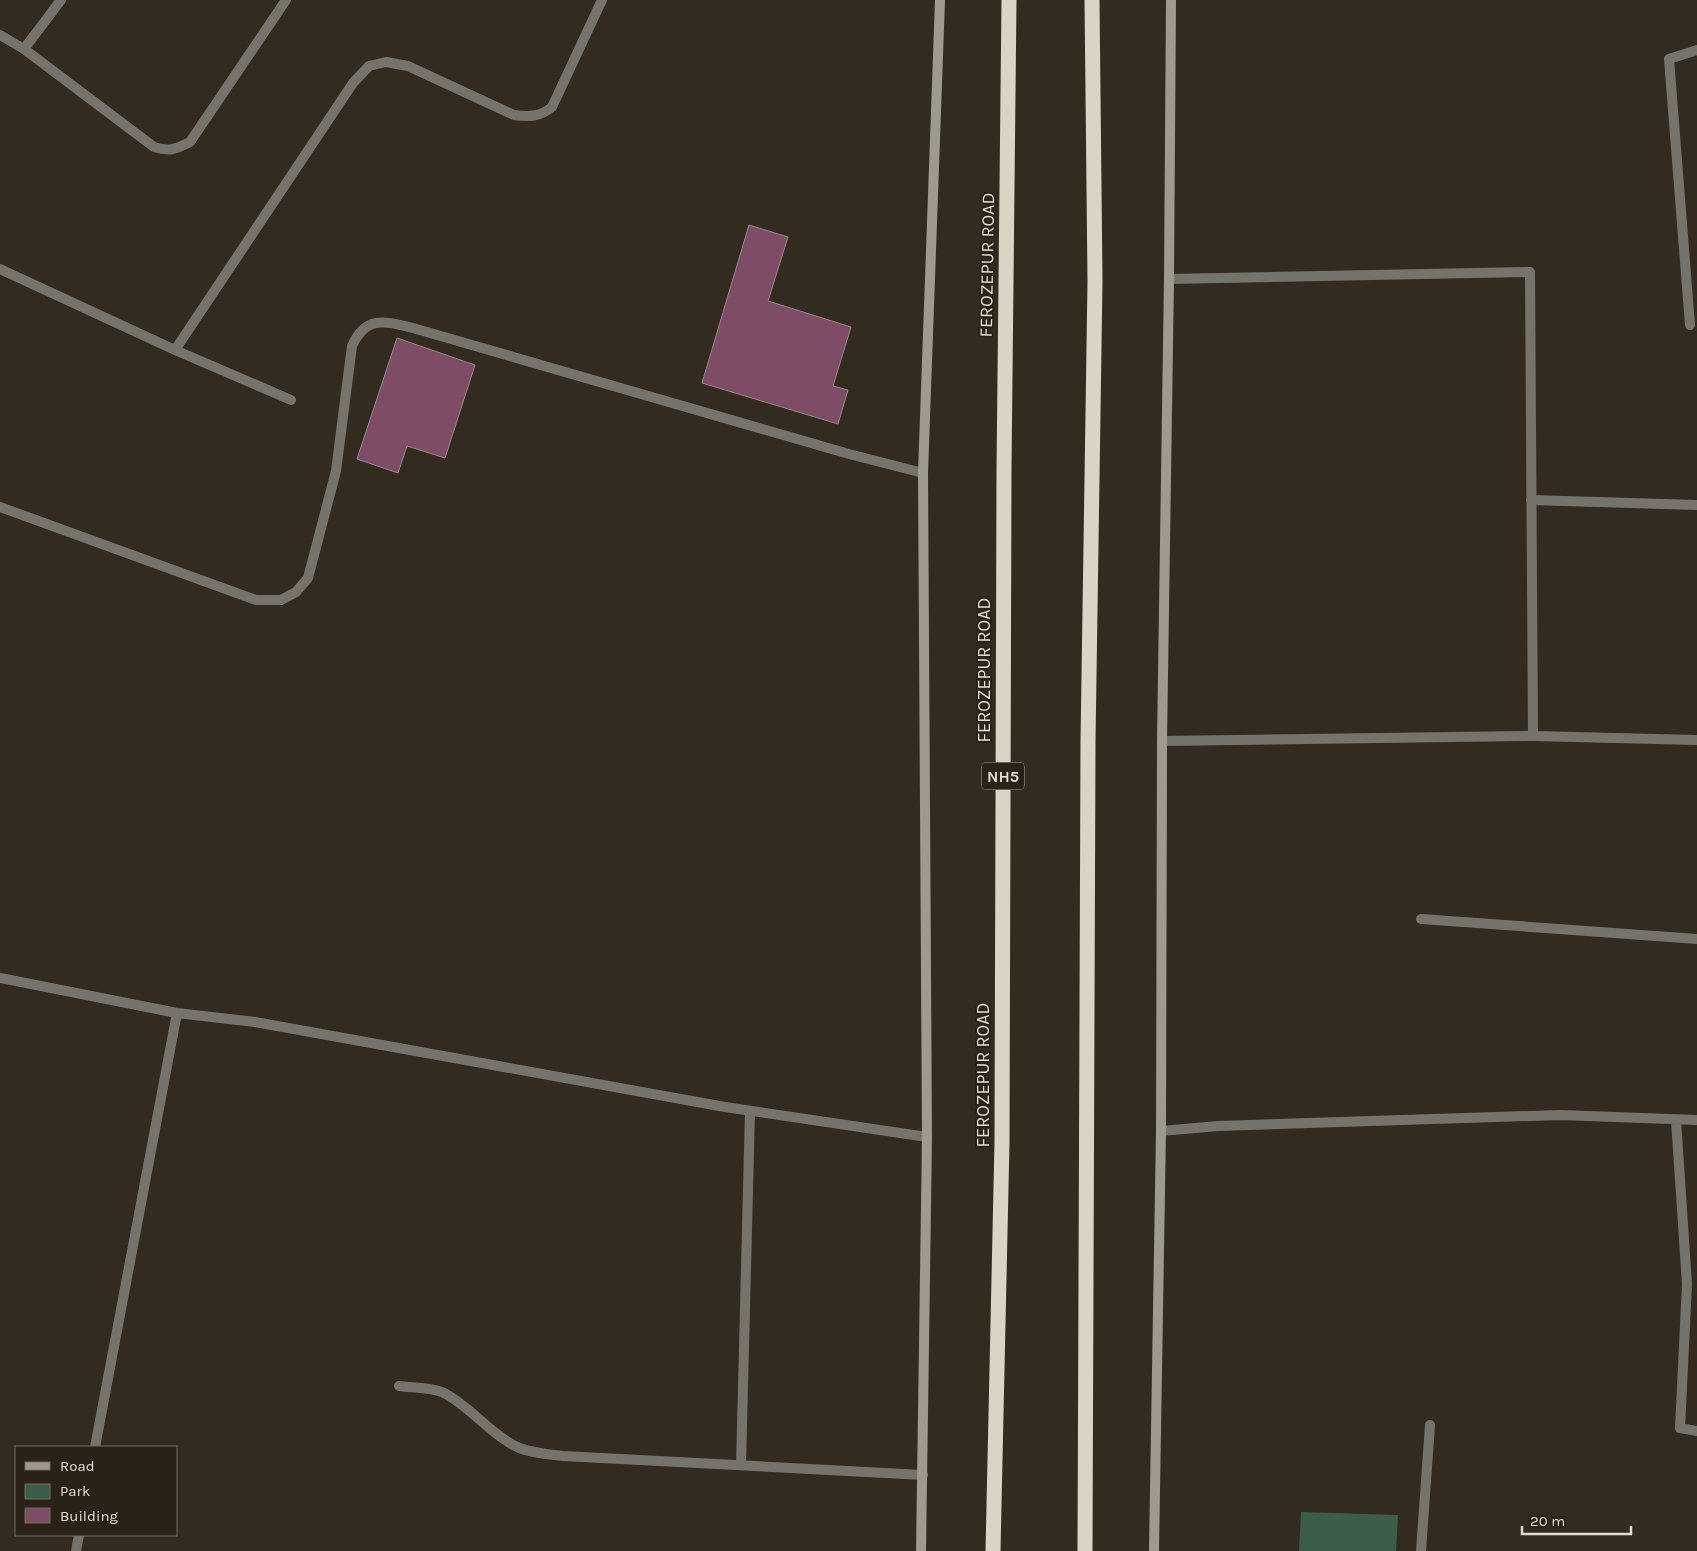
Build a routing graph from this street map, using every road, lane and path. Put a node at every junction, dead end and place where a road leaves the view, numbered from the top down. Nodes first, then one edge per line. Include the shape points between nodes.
1 (60, 0) edge
2 (286, 0) edge
3 (602, 0) edge
4 (940, 0) edge
5 (1009, 0) edge
6 (1092, 0) edge
7 (1171, 0) edge
8 (0, 35) edge
9 (24, 49) junction
10 (1697, 50) edge
11 (0, 269) edge
12 (1170, 279) junction
13 (1690, 325) dead end
14 (176, 350) junction
15 (290, 400) dead end
16 (924, 472) junction
17 (1531, 500) junction
18 (1697, 504) edge
19 (0, 507) edge
20 (1533, 736) junction
21 (1697, 740) edge
22 (1162, 741) junction
23 (1421, 919) dead end
24 (1697, 939) edge
25 (0, 978) edge
26 (177, 1013) junction
27 (750, 1111) junction
28 (1676, 1120) junction
29 (1697, 1120) edge
30 (1161, 1131) junction
31 (927, 1138) junction
32 (399, 1386) dead end
33 (1430, 1425) dead end
34 (1697, 1431) edge
35 (95, 1446) edge
36 (741, 1465) junction
37 (923, 1474) junction
38 (79, 1536) edge
39 (76, 1551) edge
40 (922, 1551) edge
41 (993, 1551) edge
42 (1086, 1551) edge
43 (1154, 1551) edge
44 (1421, 1551) edge

1 - 9 street
2 - 9 street via 190,142 176,148 154,147
3 - 14 street via 552,107 536,116 514,115 408,66 386,62 369,66 353,83
4 - 16 street
5 - 41 highway, FEROZEPUR ROAD / NH5 via 1002,1142
6 - 42 highway via 1095,281 1088,752
7 - 12 street
8 - 9 street
10 - 13 street via 1669,59
11 - 14 street
12 - 17 street via 1530,272
12 - 22 street
14 - 15 street
16 - 19 street via 849,454 413,328 382,322 368,325 358,332 352,346 336,471 308,578 296,592 281,600 256,600
16 - 31 street
17 - 18 street
17 - 20 street
20 - 21 street
20 - 22 street
22 - 30 street
23 - 24 street
25 - 26 street
26 - 27 street via 255,1022
26 - 35 street
27 - 31 street
27 - 36 street
28 - 29 street
28 - 30 street via 1560,1116 1218,1126
28 - 34 street via 1687,1284 1680,1428
30 - 43 street
31 - 37 street
32 - 36 street via 443,1392 516,1447 537,1453
33 - 44 street
36 - 37 street
37 - 40 street
38 - 39 street

